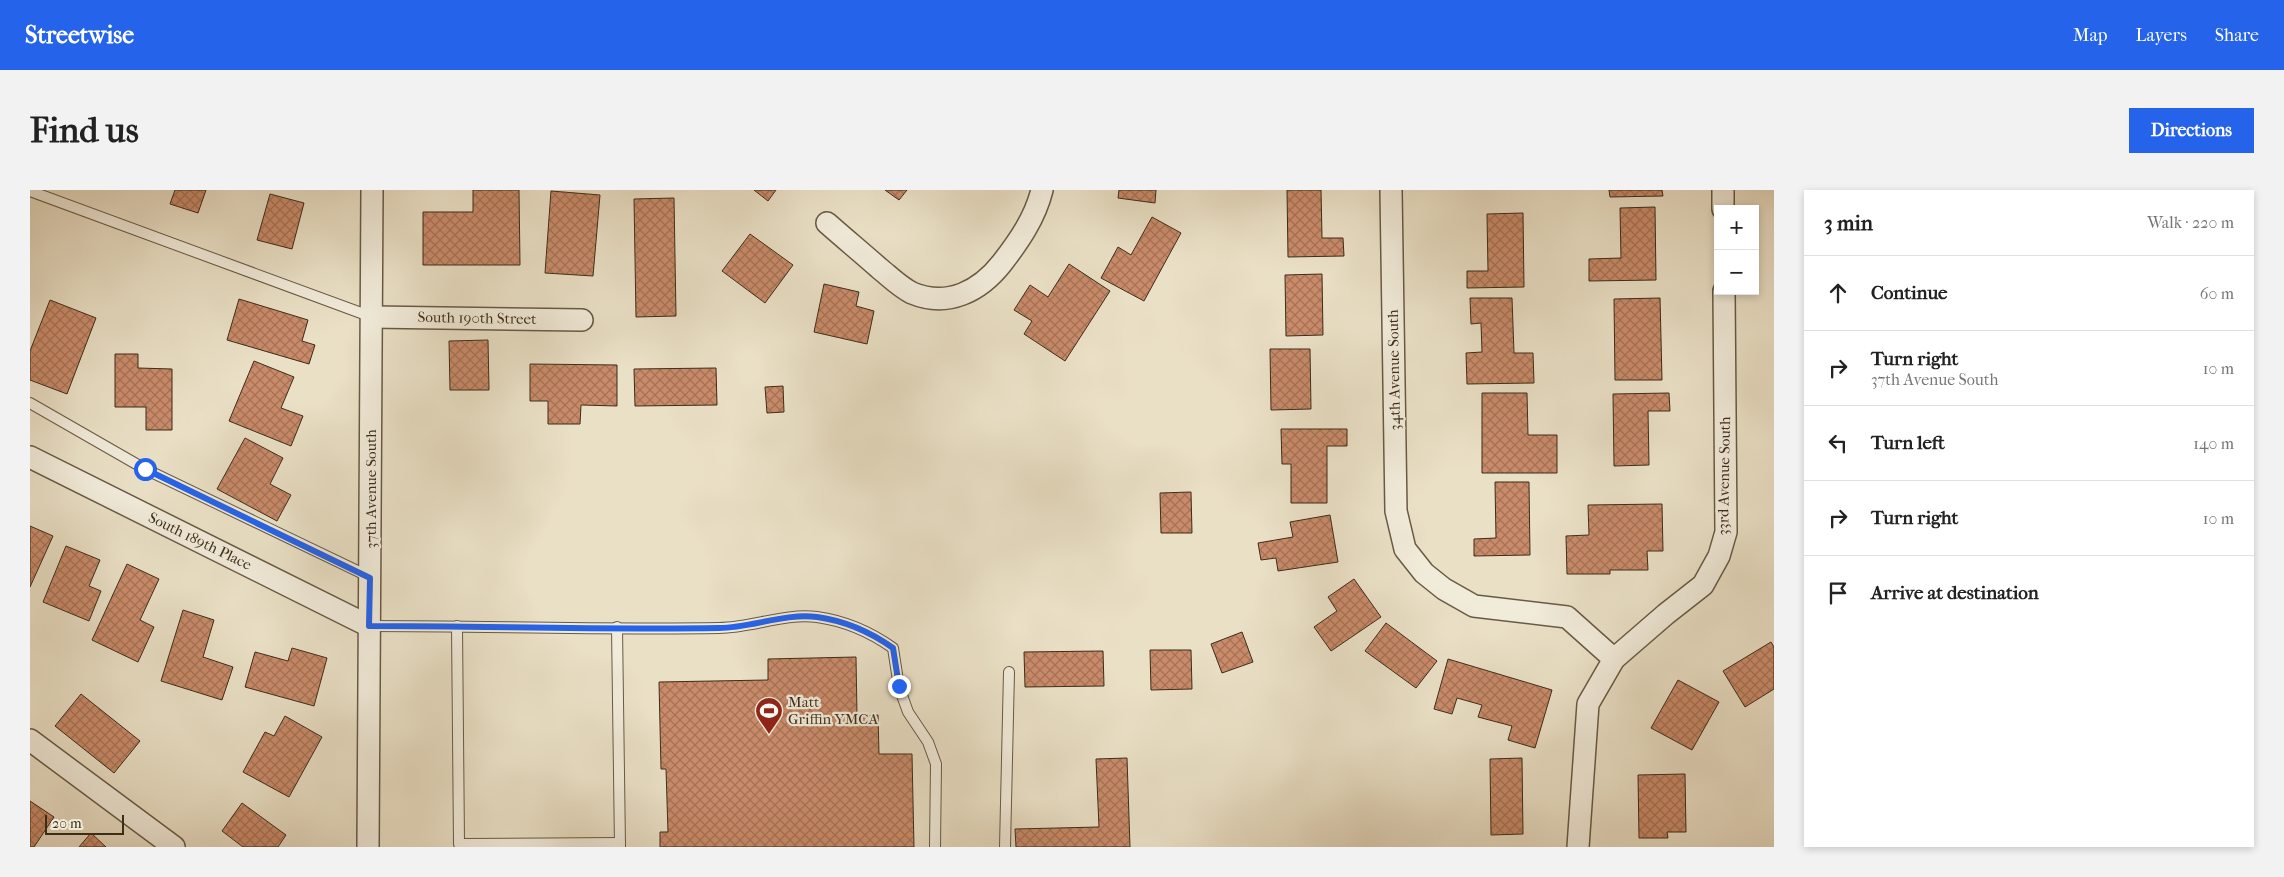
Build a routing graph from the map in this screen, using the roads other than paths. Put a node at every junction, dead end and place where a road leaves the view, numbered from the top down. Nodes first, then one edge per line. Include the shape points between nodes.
1 (1042, 190) edge
2 (1391, 190) edge
3 (1723, 190) edge
4 (30, 191) edge
5 (368, 191) edge
6 (1723, 205) edge
7 (827, 223) dead end
8 (1724, 295) edge
9 (372, 317) junction
10 (582, 320) dead end
11 (30, 403) edge
12 (30, 457) edge
13 (370, 578) junction
14 (369, 626) junction
15 (458, 626) junction
16 (617, 627) junction
17 (1614, 659) junction
18 (1009, 672) dead end
19 (30, 740) edge
20 (620, 845) edge
21 (174, 847) edge
22 (368, 847) edge
23 (935, 847) edge
24 (1005, 847) edge
25 (1578, 847) edge

1 - 7 street via 1027,227 992,276 976,290 941,299 912,293
2 - 17 street, 34th Avenue South via 1396,511 1405,549 1430,578 1474,606 1568,617
3 - 6 street
4 - 9 lane
5 - 9 street, 37th Avenue South
8 - 17 street, 33rd Avenue South via 1726,532 1719,556 1703,585
9 - 10 street, South 190th Street
9 - 13 street, 37th Avenue South
11 - 13 lane via 145,469
12 - 14 street, South 189th Place
13 - 14 street, 37th Avenue South
14 - 15 lane
14 - 22 street, 37th Avenue South
15 - 16 lane
15 - 20 lane via 460,844
16 - 20 lane
16 - 23 lane via 722,628 780,618 816,617 848,623 872,633 893,648 899,686 908,712 928,742 936,764
17 - 25 street, 33rd Avenue South via 1588,704
18 - 24 lane
19 - 21 street

